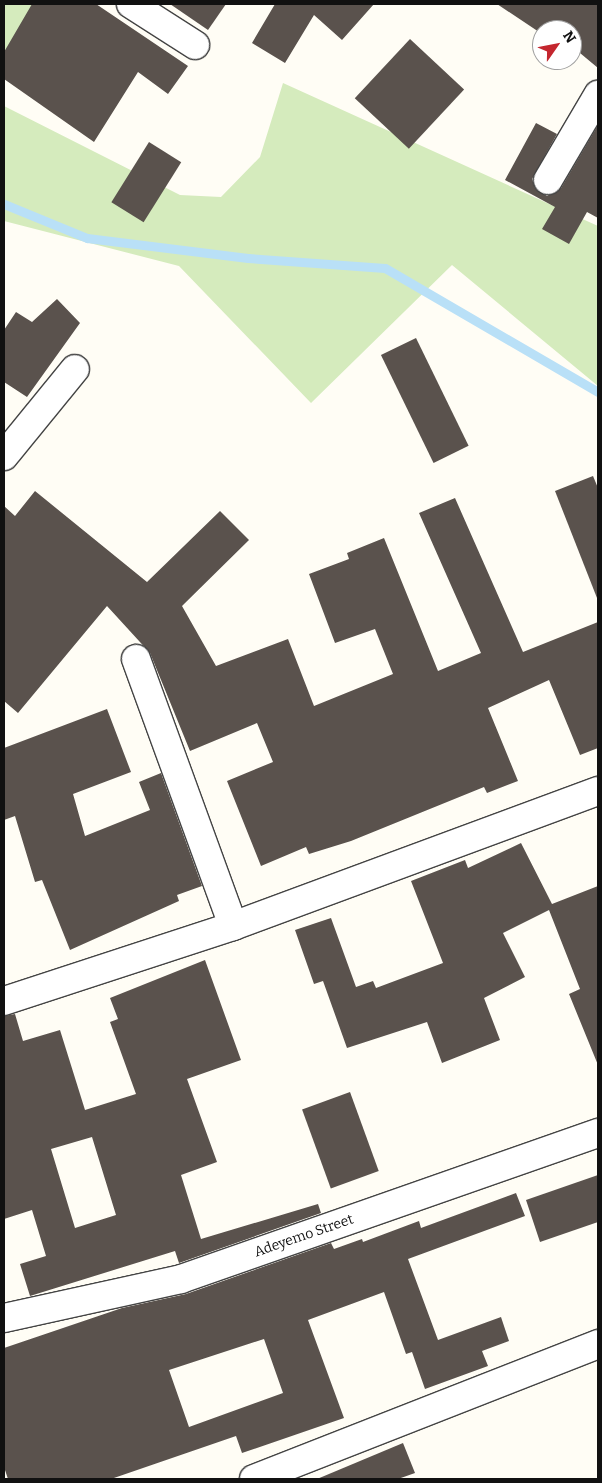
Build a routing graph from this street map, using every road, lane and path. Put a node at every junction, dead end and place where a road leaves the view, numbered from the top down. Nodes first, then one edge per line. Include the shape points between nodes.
1 (131, 4) edge
2 (195, 45) dead end
3 (598, 95) edge
4 (548, 180) dead end
5 (75, 369) dead end
6 (4, 456) edge
7 (136, 659) dead end
8 (598, 791) edge
9 (233, 926) junction
10 (4, 1001) edge
11 (598, 1133) edge
12 (4, 1318) edge
13 (598, 1344) edge
14 (288, 1473) edge
15 (254, 1479) edge

1 - 2 street
3 - 4 street
5 - 6 street
7 - 9 street
8 - 9 street
9 - 10 street
11 - 12 street, Adeyemo Street via 181,1279
13 - 14 street
14 - 15 street

